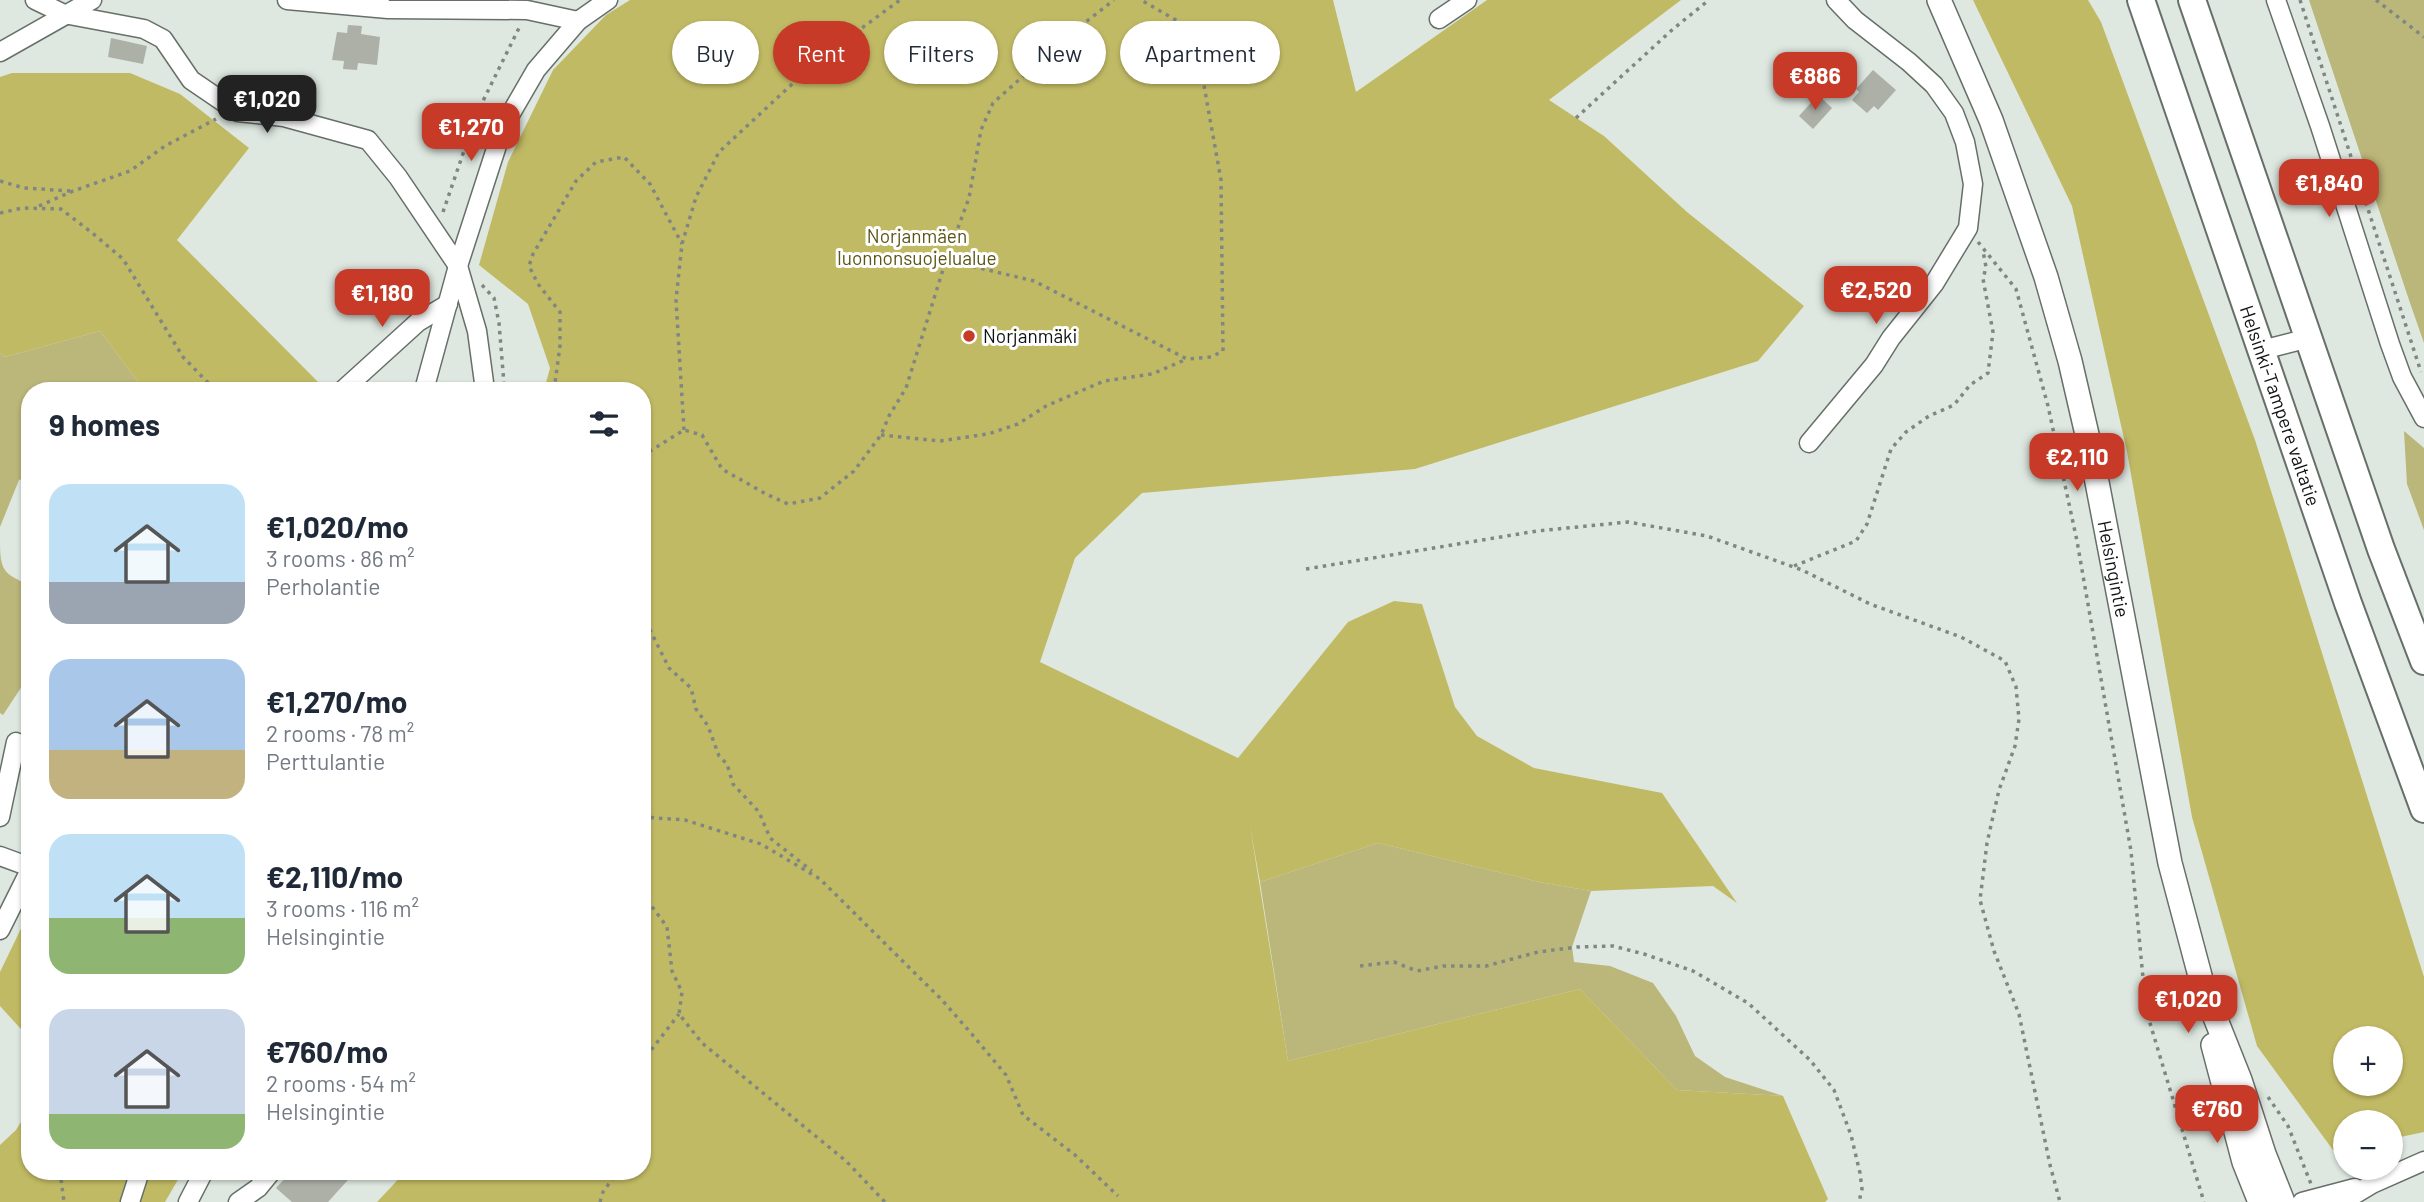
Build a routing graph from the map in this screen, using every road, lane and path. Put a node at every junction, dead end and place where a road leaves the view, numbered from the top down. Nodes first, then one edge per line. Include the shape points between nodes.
1 (35, 0) edge
2 (92, 0) edge
3 (287, 0) edge
4 (900, 0) edge
5 (1114, 0) edge
6 (1141, 0) edge
7 (1467, 0) edge
8 (1709, 0) edge
9 (1836, 0) edge
10 (1939, 0) edge
11 (2141, 0) edge
12 (2192, 0) edge
13 (2276, 0) edge
14 (2300, 0) edge
15 (2376, 0) edge
16 (605, 1) edge
17 (527, 10) junction
18 (64, 14) junction
19 (1439, 19) dead end
20 (578, 22) junction
21 (2424, 37) edge
22 (0, 52) edge
23 (238, 112) junction
24 (1576, 118) dead end
25 (0, 181) edge
26 (73, 191) junction
27 (35, 208) junction
28 (0, 213) edge
29 (1968, 228) junction
30 (435, 235) junction
31 (682, 244) junction
32 (1983, 250) junction
33 (946, 260) junction
34 (458, 266) junction
35 (448, 304) junction
36 (2309, 338) junction
37 (2262, 350) junction
38 (1187, 359) junction
39 (2424, 381) edge
40 (207, 382) edge
41 (352, 382) edge
42 (426, 382) edge
43 (484, 382) edge
44 (555, 382) edge
45 (2424, 418) edge
46 (684, 430) junction
47 (881, 435) junction
48 (1809, 443) dead end
49 (651, 450) edge
50 (1792, 567) junction
51 (1306, 569) dead end
52 (651, 632) edge
53 (2424, 661) edge
54 (16, 742) dead end
55 (2424, 809) edge
56 (0, 817) edge
57 (651, 818) edge
58 (0, 856) edge
59 (21, 865) edge
60 (820, 878) junction
61 (21, 887) edge
62 (651, 905) edge
63 (0, 930) edge
64 (1360, 966) dead end
65 (2203, 987) junction
66 (680, 1014) junction
67 (651, 1050) edge
68 (2267, 1095) dead end
69 (2424, 1161) edge
70 (61, 1180) edge
71 (137, 1180) edge
72 (199, 1180) edge
73 (265, 1180) edge
74 (612, 1180) edge
75 (2372, 1184) junction
76 (1118, 1196) dead end
77 (2309, 1200) edge
78 (64, 1202) edge
79 (130, 1202) edge
80 (188, 1202) edge
81 (238, 1202) edge
82 (600, 1202) edge
83 (885, 1202) edge
84 (1858, 1202) edge
85 (2060, 1202) edge
86 (2204, 1202) edge
87 (2260, 1202) edge
88 (2283, 1202) edge
89 (2342, 1202) edge

1 - 18 street
2 - 18 street
3 - 17 street via 388,9
4 - 31 path via 817,61 719,152 696,197
5 - 33 path via 993,103 981,130 969,198
6 - 38 path via 1183,24 1201,68 1221,180 1223,351
7 - 19 street
8 - 24 path
9 - 29 street via 1934,85 1954,113 1973,184
10 - 65 main road, Helsingintie via 2014,182 2070,361 2110,542 2170,863
11 - 37 highway, Helsinki-Tampere valtatie
12 - 36 highway
13 - 45 street via 2390,344
14 - 39 path
15 - 21 path
16 - 20 street
17 - 20 street
17 - 30 path via 477,113
18 - 22 street
18 - 23 street via 144,29 163,39 191,80
20 - 34 street via 536,70 503,127
23 - 26 path via 207,122 130,171
23 - 30 street via 284,117 368,140
25 - 26 path via 24,188
26 - 27 path
27 - 28 path
27 - 40 path via 61,209 123,259 183,357
29 - 32 path
29 - 48 street via 1934,284
30 - 34 street
31 - 44 path via 650,184 624,158 596,162 576,181 529,266 560,312
31 - 46 path via 676,300
32 - 50 path via 1983,279 1993,332 1988,373 1970,385 1954,405 1929,415 1891,449 1867,524 1856,541
32 - 86 path via 2016,289 2048,406 2132,850 2146,1010
33 - 38 path via 1034,281
33 - 47 path via 906,388
34 - 35 street
34 - 43 street via 477,331
35 - 41 street via 418,322
35 - 42 street
36 - 37 street
36 - 53 highway
37 - 55 highway, Helsinki-Tampere valtatie
38 - 47 path via 1152,374 1104,381 988,434 940,441
46 - 47 path via 702,435 722,469 789,504 820,498 854,471
46 - 49 path
50 - 51 path via 1707,536 1628,522 1537,531
50 - 85 path via 1870,604 1961,637 2005,661 2016,687 2020,719 1987,843 1980,900 1994,951 2020,1014
52 - 60 path via 669,668 691,688 696,709 733,784 759,812 770,838
54 - 56 street
57 - 60 path via 685,820 761,844
58 - 59 street
60 - 76 path via 970,1032 1006,1075 1023,1115
61 - 63 street
62 - 66 path via 667,927 672,971 682,992
64 - 84 path via 1394,962 1417,971 1486,966 1538,952 1613,946 1693,971 1748,1003 1810,1060 1834,1090 1860,1173
65 - 87 main road, Helsingintie via 2220,1073
65 - 88 main road, Helsingintie
66 - 67 path
66 - 83 path via 702,1043 846,1161
68 - 77 path via 2288,1126
69 - 75 street
70 - 78 path
71 - 79 street
72 - 80 street
73 - 81 street
74 - 82 path
75 - 77 street
75 - 89 street

